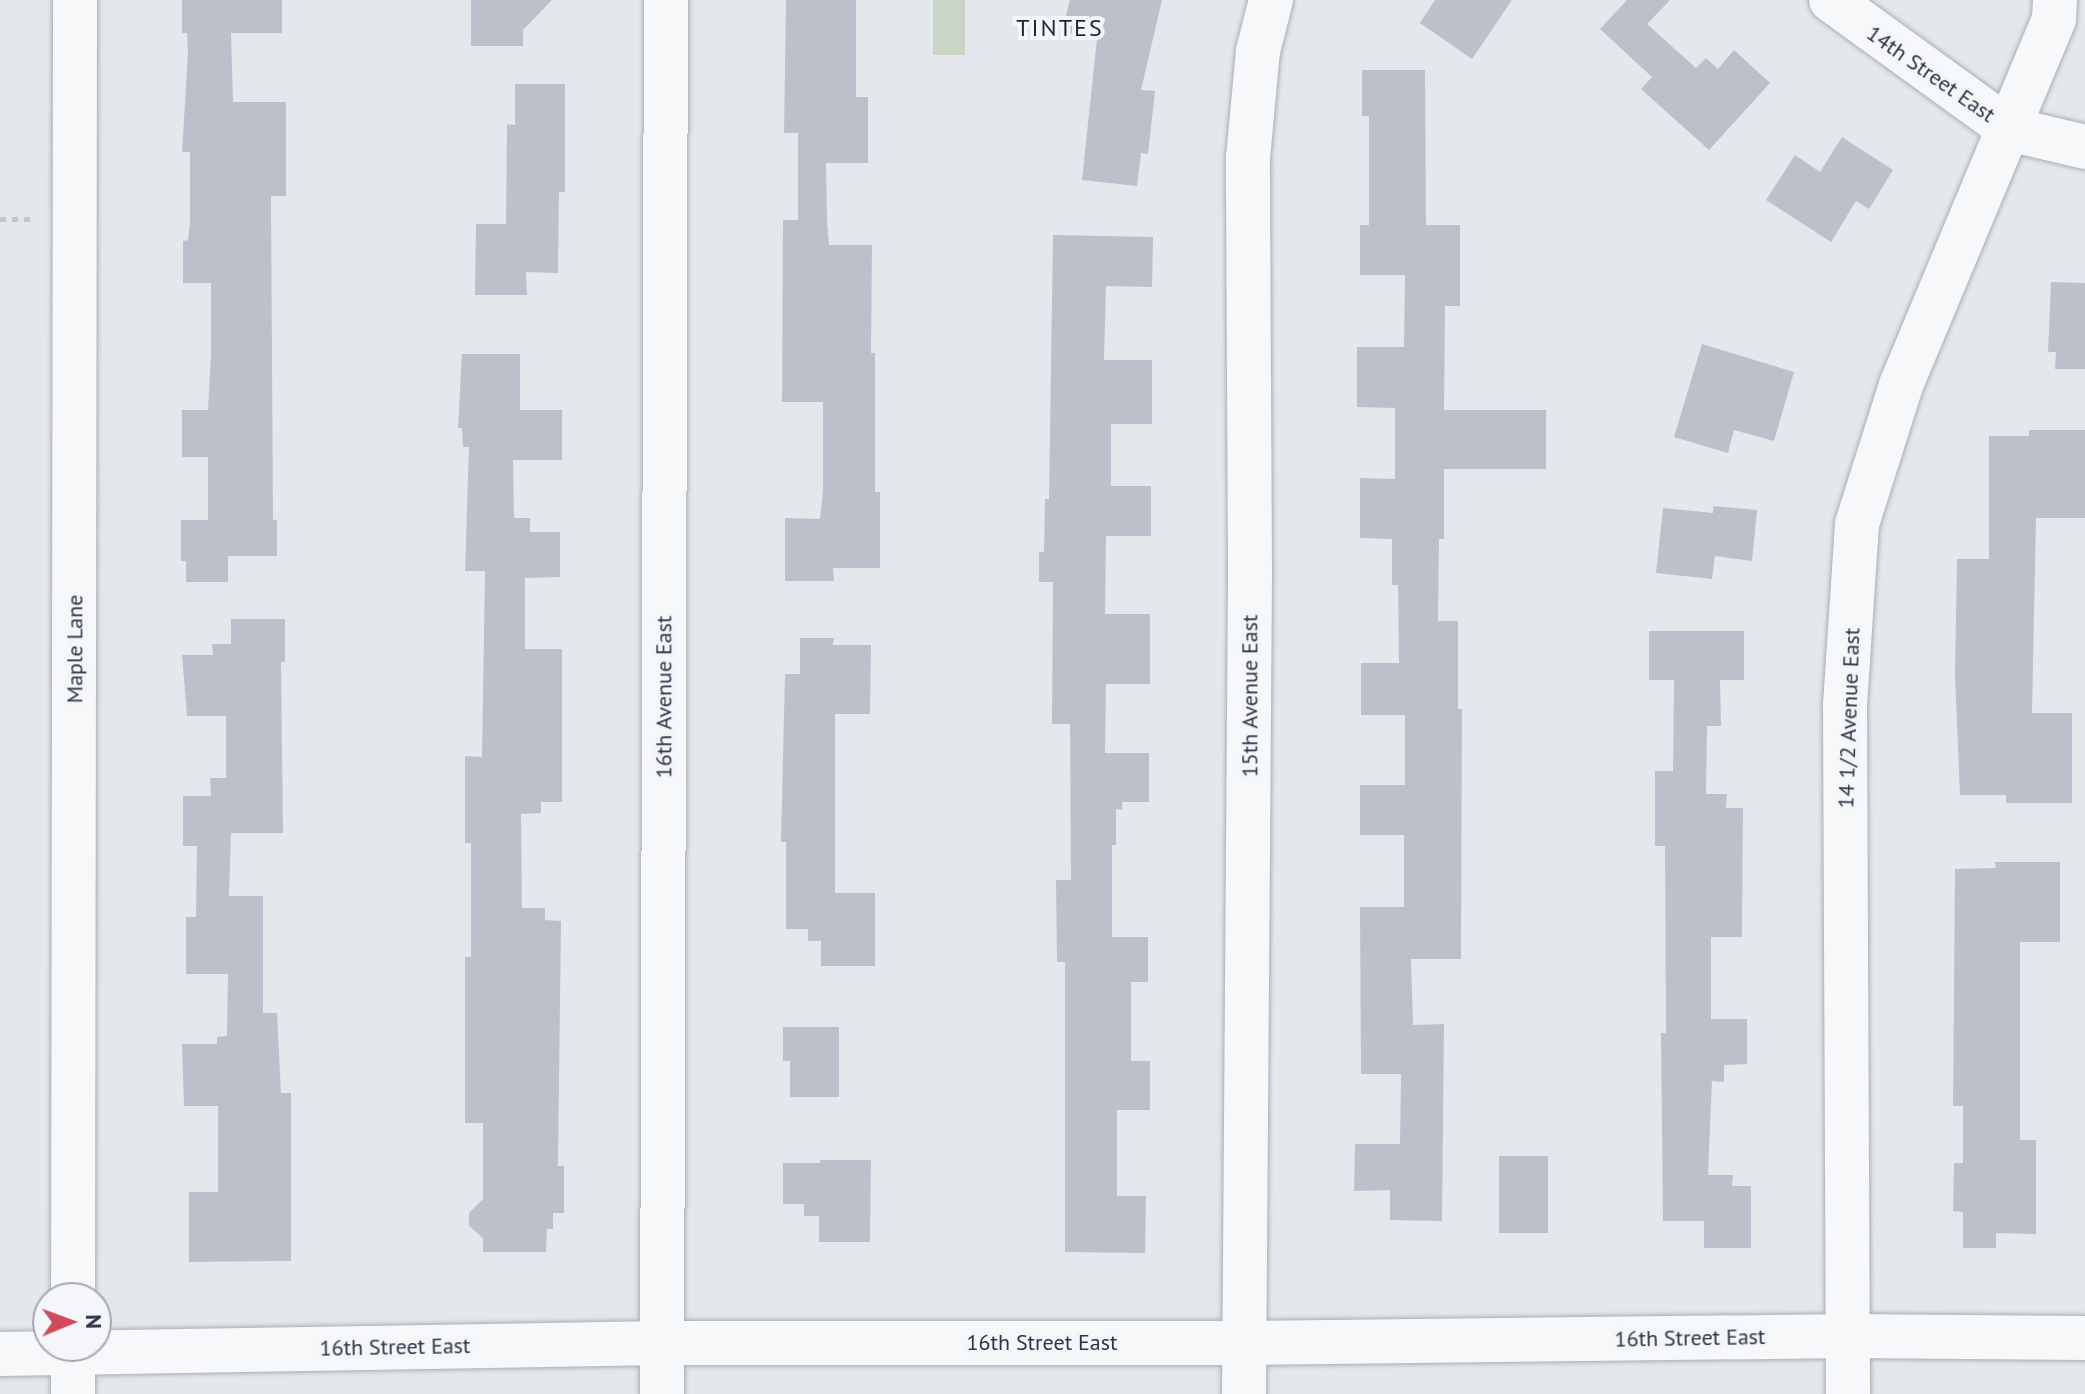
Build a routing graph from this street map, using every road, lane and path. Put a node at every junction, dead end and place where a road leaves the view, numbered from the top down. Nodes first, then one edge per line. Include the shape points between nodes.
1 (75, 0) edge
2 (666, 0) edge
3 (1271, 0) edge
4 (1831, 0) edge
5 (2055, 0) edge
6 (2009, 129) junction
7 (2085, 147) edge
8 (73, 1282) edge
9 (1848, 1336) junction
10 (2085, 1338) edge
11 (662, 1343) junction
12 (1244, 1343) junction
13 (0, 1354) edge
14 (73, 1364) edge
15 (662, 1394) edge
16 (1244, 1394) edge
17 (1848, 1394) edge

1 - 8 street, Maple Lane
2 - 11 street, 16th Avenue East
3 - 12 street, 15th Avenue East via 1258,51 1248,158
4 - 6 street, 14th Street East
5 - 6 street, 14 1/2 Avenue East via 2054,19
6 - 7 street, 14th Street East
6 - 9 street, 14 1/2 Avenue East via 1901,385 1857,524 1845,705
9 - 10 street, 16th Street East
9 - 12 street, 16th Street East
9 - 17 street, 14 1/2 Avenue East
11 - 12 street, 16th Street East
11 - 14 street, 16th Street East
11 - 15 street, 16th Avenue East
12 - 16 street, 15th Avenue East
13 - 14 street, 16th Street East

